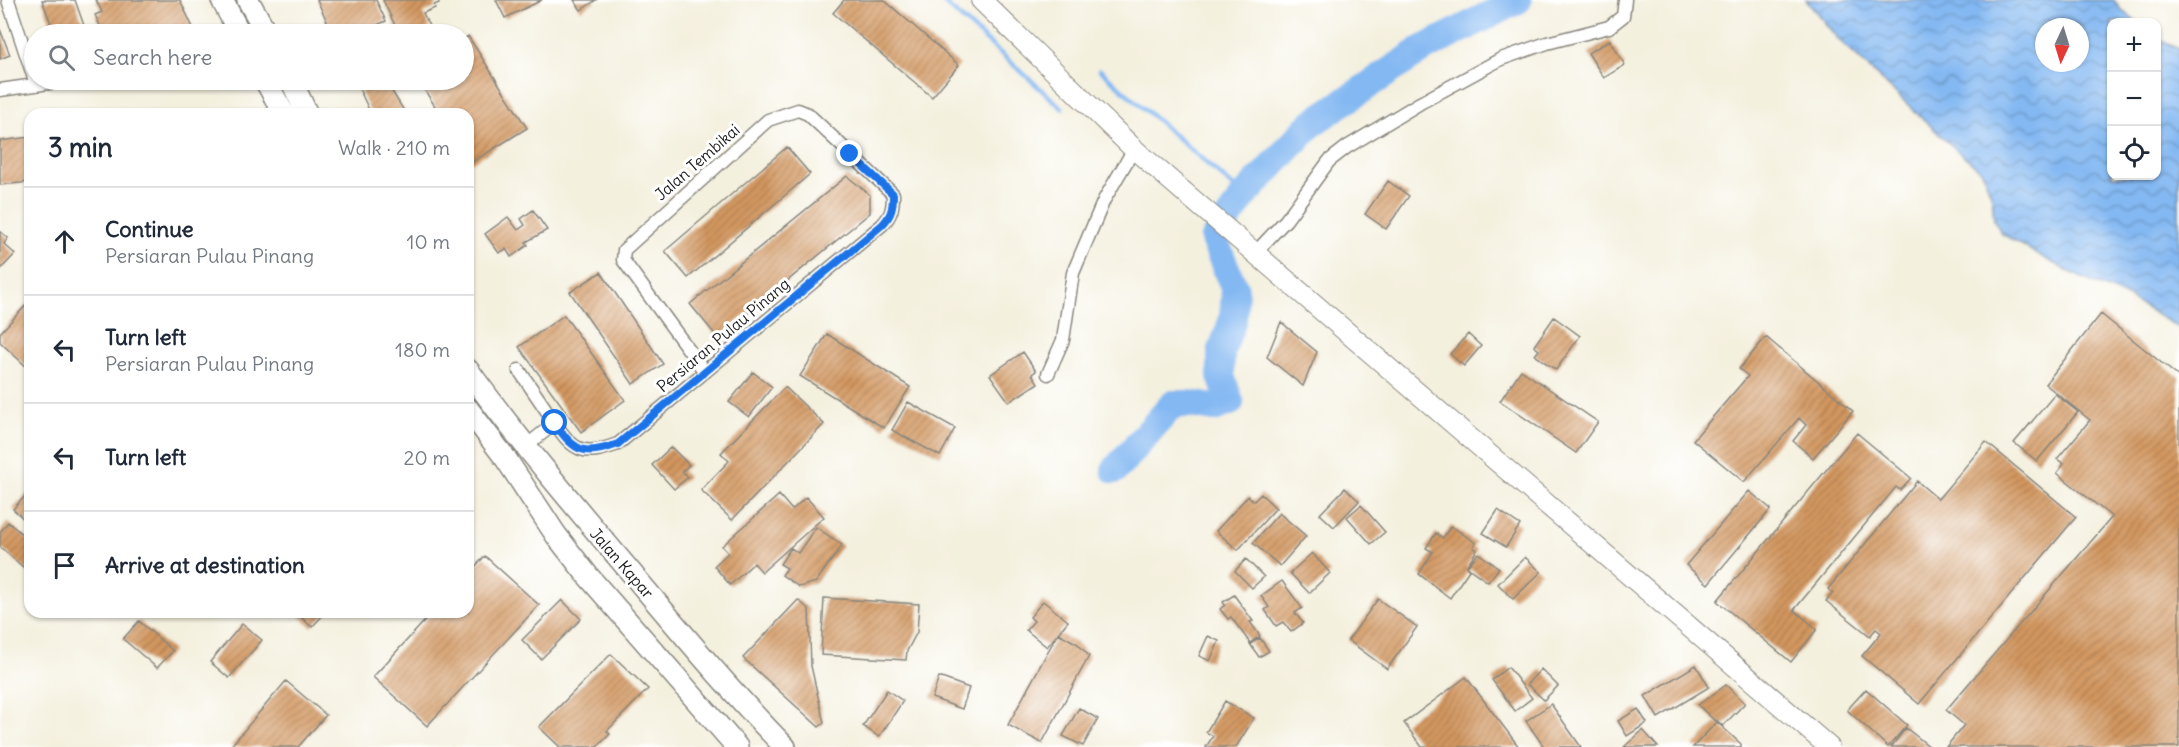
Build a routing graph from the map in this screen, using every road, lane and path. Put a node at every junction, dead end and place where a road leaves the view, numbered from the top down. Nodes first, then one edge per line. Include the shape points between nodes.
1 (8, 0) edge
2 (222, 0) edge
3 (248, 0) edge
4 (981, 0) edge
5 (1625, 0) edge
6 (235, 24) edge
7 (261, 24) edge
8 (24, 48) edge
9 (24, 84) edge
10 (0, 90) edge
11 (271, 90) edge
12 (296, 90) edge
13 (281, 108) edge
14 (304, 108) edge
15 (808, 114) joint
16 (1134, 149) junction
17 (1249, 247) junction
18 (519, 370) dead end
19 (705, 372) junction
20 (1048, 374) dead end
21 (474, 378) edge
22 (474, 417) edge
23 (555, 423) junction
24 (525, 447) junction
25 (737, 747) edge
26 (785, 747) edge
27 (1829, 747) edge

1 - 8 street
2 - 6 highway
3 - 7 highway
4 - 16 main road
5 - 17 street via 1623,16 1608,27 1501,59 1347,147 1329,161 1286,220
9 - 10 street
11 - 13 highway
12 - 14 highway
15 - 19 street, Persiaran Pulau Pinang via 893,194 890,217
15 - 19 street, Jalan Tembikai via 798,110 768,120 624,250 623,260
16 - 17 main road
16 - 20 street via 1104,200 1073,273 1063,340
17 - 27 main road
18 - 23 street, Persiaran Pulau Pinang
19 - 23 street, Persiaran Pulau Pinang via 618,444 603,450 591,452 574,447
21 - 24 highway, Jalan Kapar
22 - 25 highway, Jalan Kapar via 588,576
23 - 24 street
24 - 26 highway, Jalan Kapar via 699,653

